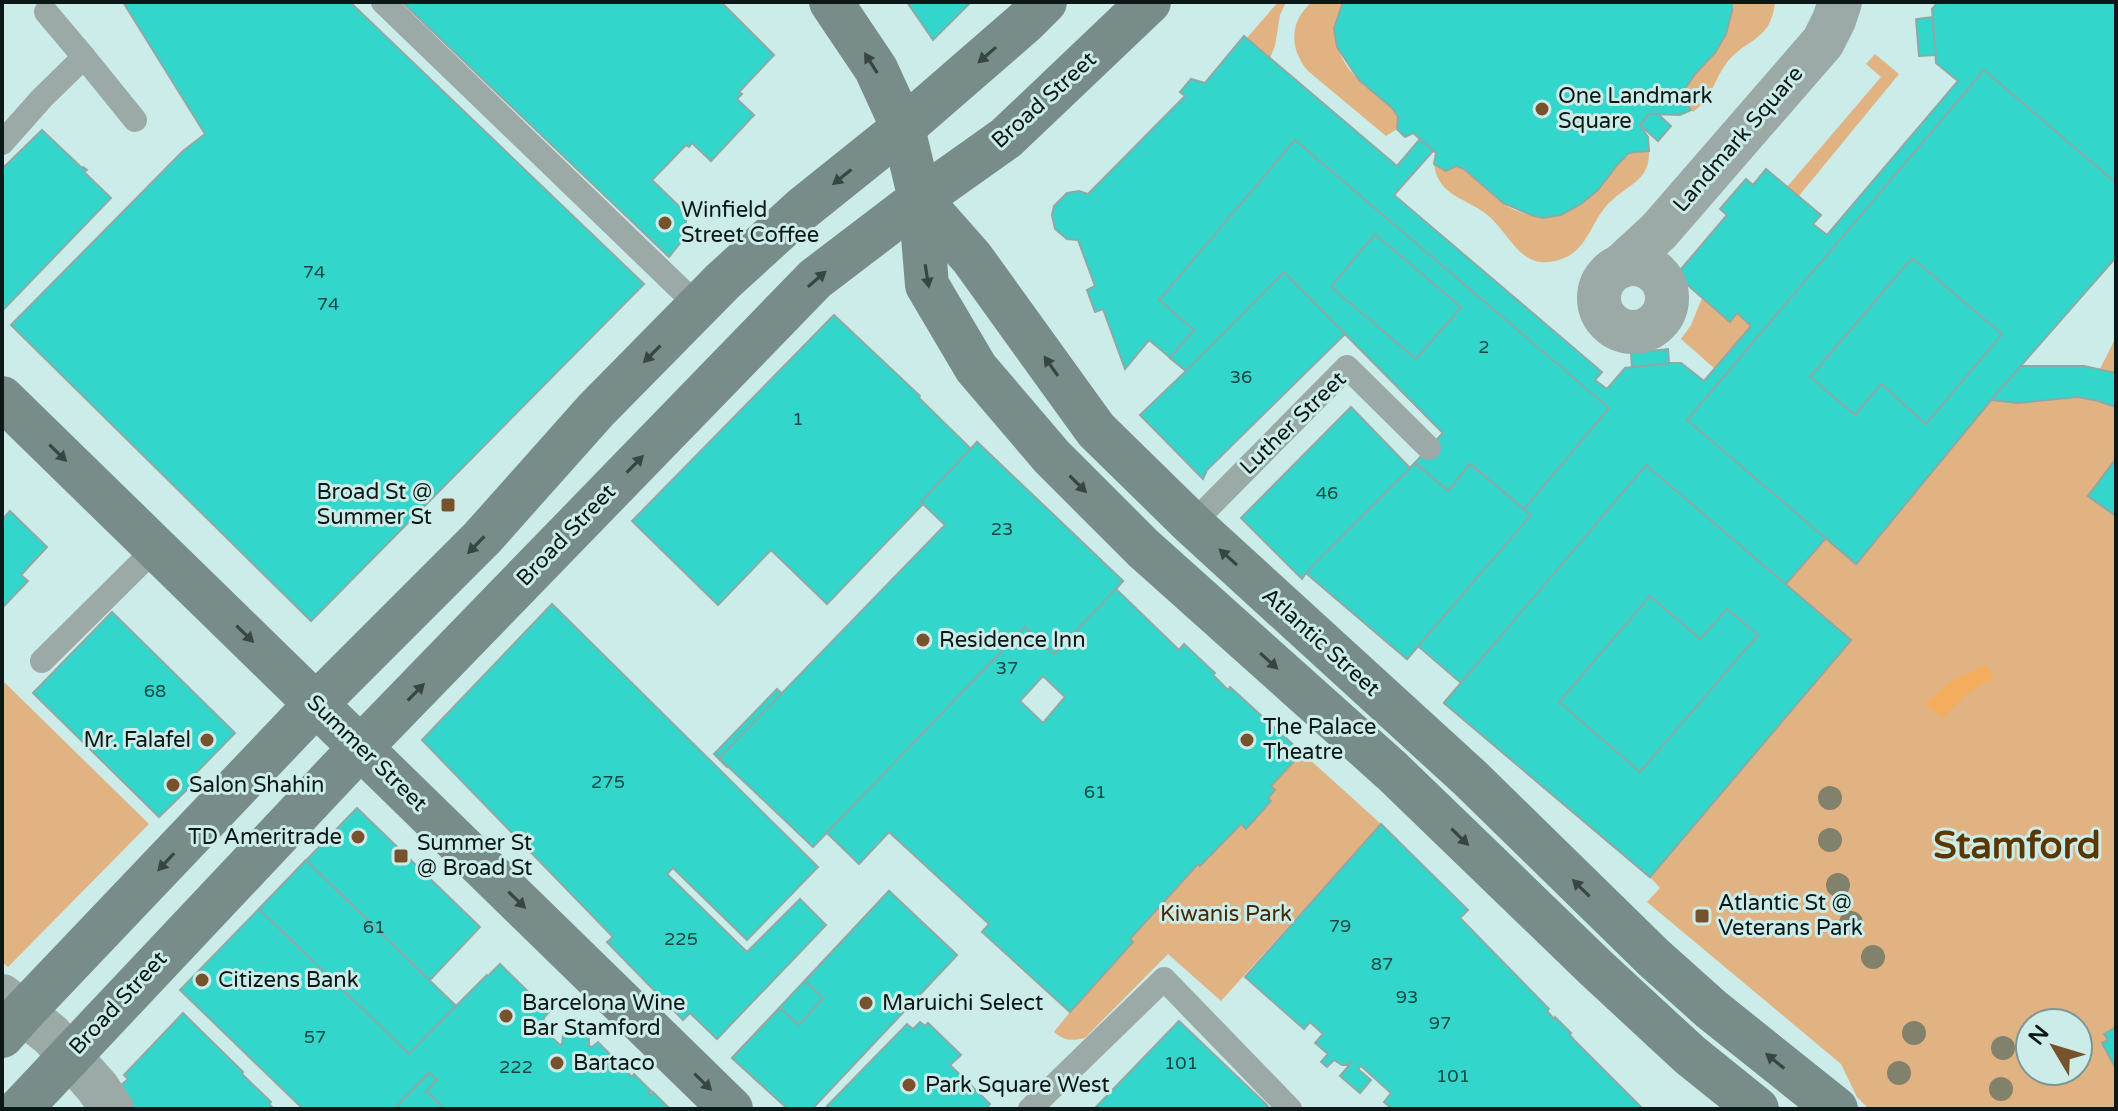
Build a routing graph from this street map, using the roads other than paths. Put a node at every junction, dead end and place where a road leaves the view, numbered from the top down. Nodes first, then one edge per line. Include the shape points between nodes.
1 (383, 2) edge
2 (831, 2) edge
3 (1045, 2) edge
4 (1149, 2) edge
5 (1840, 2) edge
6 (46, 12) dead end
7 (84, 57) junction
8 (135, 120) dead end
9 (903, 128) junction
10 (2, 143) edge
11 (920, 199) junction
12 (1621, 266) dead end
13 (699, 307) junction
14 (2, 398) edge
15 (1429, 448) dead end
16 (1192, 524) junction
17 (156, 548) junction
18 (42, 661) dead end
19 (316, 704) junction
20 (361, 747) junction
21 (9, 1015) edge
22 (70, 1054) junction
23 (20, 1109) edge
24 (112, 1109) edge
25 (731, 1109) edge
26 (1030, 1109) edge
27 (1290, 1109) edge
28 (1757, 1109) edge
29 (1836, 1109) edge

1 - 13 lane
9 -> 2 main road, Atlantic Street via 876,69
3 -> 9 main road
4 - 11 main road, Broad Street via 1006,138
5 - 12 street, Landmark Square via 1823,42 1659,231
6 - 7 lane
7 - 8 lane
7 - 10 lane
9 - 11 main road, Atlantic Street
9 -> 13 main road via 802,209
16 -> 11 main road, Atlantic Street via 1096,430 979,267
20 -> 11 main road, Broad Street via 815,279
11 -> 28 main road, Atlantic Street via 927,285 976,368 1052,457 1143,548 1392,771 1597,969
13 -> 19 main road via 596,410 482,538
14 -> 17 main road, Summer Street
15 - 16 lane, Luther Street via 1347,367
29 -> 16 main road, Atlantic Street via 1654,958 1470,778
17 - 18 lane
17 -> 19 main road, Summer Street
19 - 20 main road, Summer Street
19 -> 21 main road
20 - 22 main road, Broad Street
20 -> 25 main road, Summer Street
21 - 22 street via 51,1035
22 - 23 main road, Broad Street
22 - 24 street
26 - 27 lane via 1164,979

